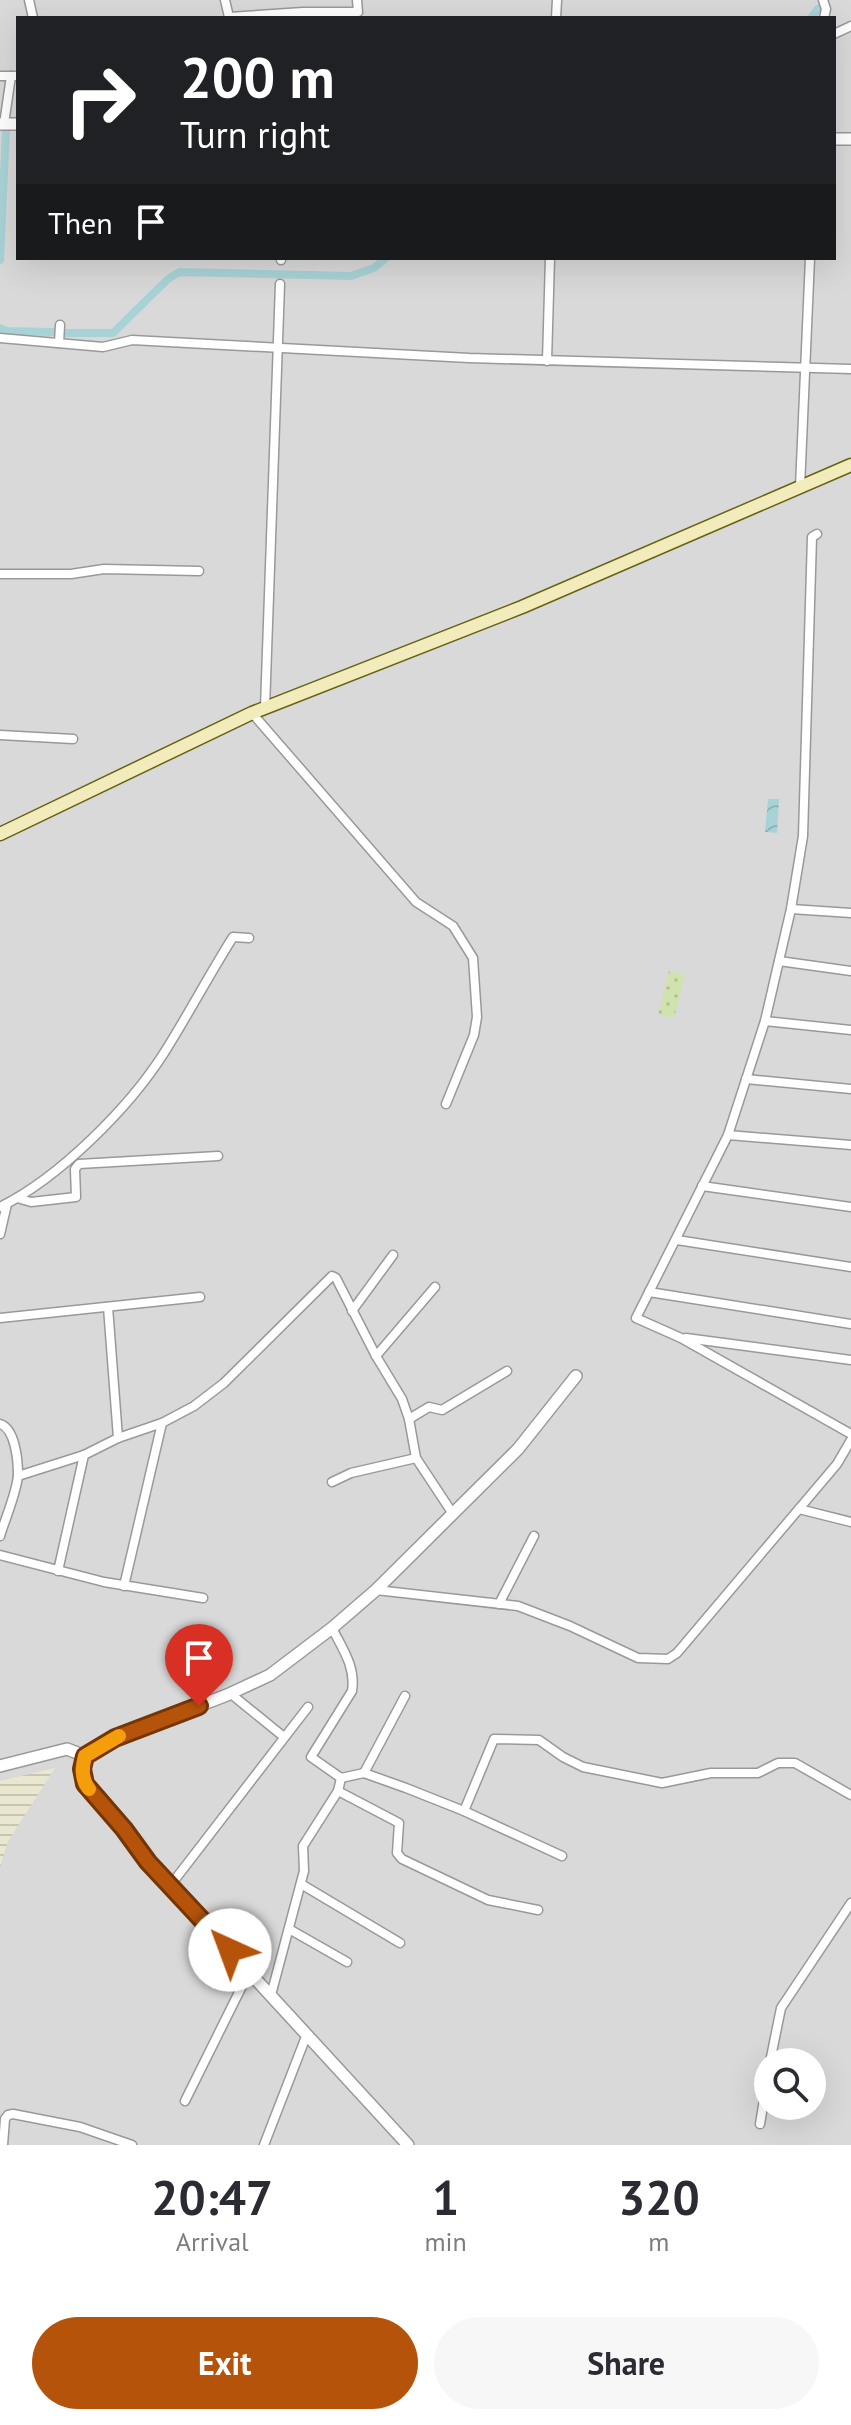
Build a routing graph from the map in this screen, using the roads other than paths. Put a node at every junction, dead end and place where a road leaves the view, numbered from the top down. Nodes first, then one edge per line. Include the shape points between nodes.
1 (357, 0) edge
2 (287, 16) edge
3 (0, 76) edge
4 (11, 81) edge
5 (2, 124) edge
6 (550, 260) edge
7 (810, 260) edge
8 (280, 284) dead end
9 (60, 325) dead end
10 (0, 338) edge
11 (59, 343) junction
12 (278, 348) junction
13 (547, 361) junction
14 (806, 369) junction
15 (851, 369) edge
16 (851, 465) edge
17 (800, 487) junction
18 (817, 534) dead end
19 (199, 571) dead end
20 (0, 574) edge
21 (265, 708) junction
22 (252, 713) junction
23 (0, 735) edge
24 (73, 739) dead end
25 (0, 834) edge
26 (791, 909) junction
27 (851, 913) edge
28 (249, 938) dead end
29 (779, 961) junction
30 (851, 971) edge
31 (765, 1021) junction
32 (851, 1030) edge
33 (746, 1079) junction
34 (851, 1089) edge
35 (446, 1104) dead end
36 (728, 1135) junction
37 (851, 1145) edge
38 (218, 1156) dead end
39 (702, 1186) junction
40 (17, 1198) junction
41 (3, 1206) edge
42 (851, 1207) edge
43 (0, 1234) edge
44 (677, 1240) junction
45 (393, 1255) dead end
46 (851, 1267) edge
47 (435, 1287) dead end
48 (649, 1292) junction
49 (200, 1297) dead end
50 (108, 1307) junction
51 (352, 1311) junction
52 (0, 1318) edge
53 (851, 1324) edge
54 (681, 1338) junction
55 (376, 1356) junction
56 (851, 1360) edge
57 (507, 1371) dead end
58 (576, 1376) dead end
59 (409, 1419) junction
60 (162, 1423) junction
61 (0, 1424) edge
62 (851, 1437) edge
63 (118, 1438) junction
64 (84, 1455) junction
65 (416, 1458) junction
66 (18, 1476) junction
67 (332, 1482) dead end
68 (799, 1509) junction
69 (453, 1514) junction
70 (851, 1522) edge
71 (0, 1536) edge
72 (534, 1536) dead end
73 (0, 1555) edge
74 (58, 1571) junction
75 (124, 1586) junction
76 (376, 1590) junction
77 (203, 1598) dead end
78 (499, 1604) junction
79 (332, 1628) junction
80 (231, 1694) junction
81 (405, 1696) dead end
82 (308, 1707) dead end
83 (284, 1737) junction
84 (85, 1756) junction
85 (0, 1766) edge
86 (364, 1773) junction
87 (341, 1778) junction
88 (338, 1791) junction
89 (851, 1795) edge
90 (464, 1811) junction
91 (562, 1856) dead end
92 (301, 1884) junction
93 (170, 1886) junction
94 (851, 1903) edge
95 (538, 1910) dead end
96 (289, 1929) junction
97 (400, 1943) dead end
98 (347, 1962) dead end
99 (249, 1972) junction
100 (271, 1995) junction
101 (307, 2034) junction
102 (773, 2048) edge
103 (185, 2101) dead end
104 (761, 2120) edge
105 (760, 2124) dead end
106 (3, 2145) edge
107 (132, 2145) edge
108 (264, 2145) edge
109 (408, 2145) edge

1 - 2 street via 358,12
3 - 4 street
4 - 5 street
6 - 13 street
7 - 14 street
8 - 12 street
9 - 11 street
10 - 11 street
11 - 12 street via 103,347 132,340
12 - 13 street
12 - 21 street
13 - 14 street
14 - 15 street
14 - 17 street
16 - 17 main road
17 - 21 main road via 522,607
18 - 26 street via 812,537 803,836
19 - 20 street
21 - 22 main road
22 - 25 main road
22 - 35 street via 416,902 453,926 473,958 474,1035
23 - 24 street
26 - 27 street
26 - 29 street
28 - 40 street via 233,937 162,1056 115,1115 64,1165
29 - 30 street
29 - 31 street
31 - 32 street
31 - 33 street
33 - 34 street
33 - 36 street
36 - 37 street
36 - 39 street
38 - 40 street via 79,1164 76,1197 31,1202
39 - 42 street
39 - 44 street
40 - 41 street
41 - 43 street
44 - 46 street
44 - 48 street
45 - 51 street
47 - 55 street
48 - 53 street
48 - 54 street via 636,1318
49 - 50 street
50 - 52 street
50 - 63 street
51 - 55 street
51 - 60 street via 336,1278 330,1277 224,1383
54 - 56 street
54 - 62 street
55 - 59 street
57 - 59 street via 442,1410 429,1407
58 - 69 street via 518,1449
59 - 65 street
60 - 63 street
60 - 75 street
61 - 66 street via 12,1433
62 - 68 street via 837,1464
63 - 64 street
64 - 66 street
64 - 74 street
65 - 67 street
65 - 69 street
66 - 71 street
68 - 70 street
68 - 78 street via 668,1659 638,1658 570,1626
69 - 76 street
72 - 78 street
73 - 74 street
74 - 75 street
75 - 77 street
76 - 78 street
76 - 79 street
79 - 80 street via 270,1675
79 - 87 street via 350,1663 353,1685 311,1757
80 - 83 street
80 - 84 street via 115,1738
81 - 86 street
82 - 83 street
83 - 93 street
84 - 85 street via 67,1749
84 - 93 street via 85,1784
86 - 87 street
86 - 90 street
87 - 88 street
88 - 92 street via 303,1846
88 - 95 street via 399,1823 397,1853 402,1859 488,1900
89 - 90 street via 795,1763 778,1763 758,1773 711,1773 662,1783 583,1767 539,1740 513,1738 494,1739
90 - 91 street
92 - 96 street
92 - 97 street
93 - 99 street
94 - 102 street via 781,2008
96 - 98 street
96 - 100 street
99 - 100 street
99 - 103 street
100 - 101 street
101 - 108 street
101 - 109 street
104 - 105 street
106 - 107 street via 5,2119 13,2114 80,2127

